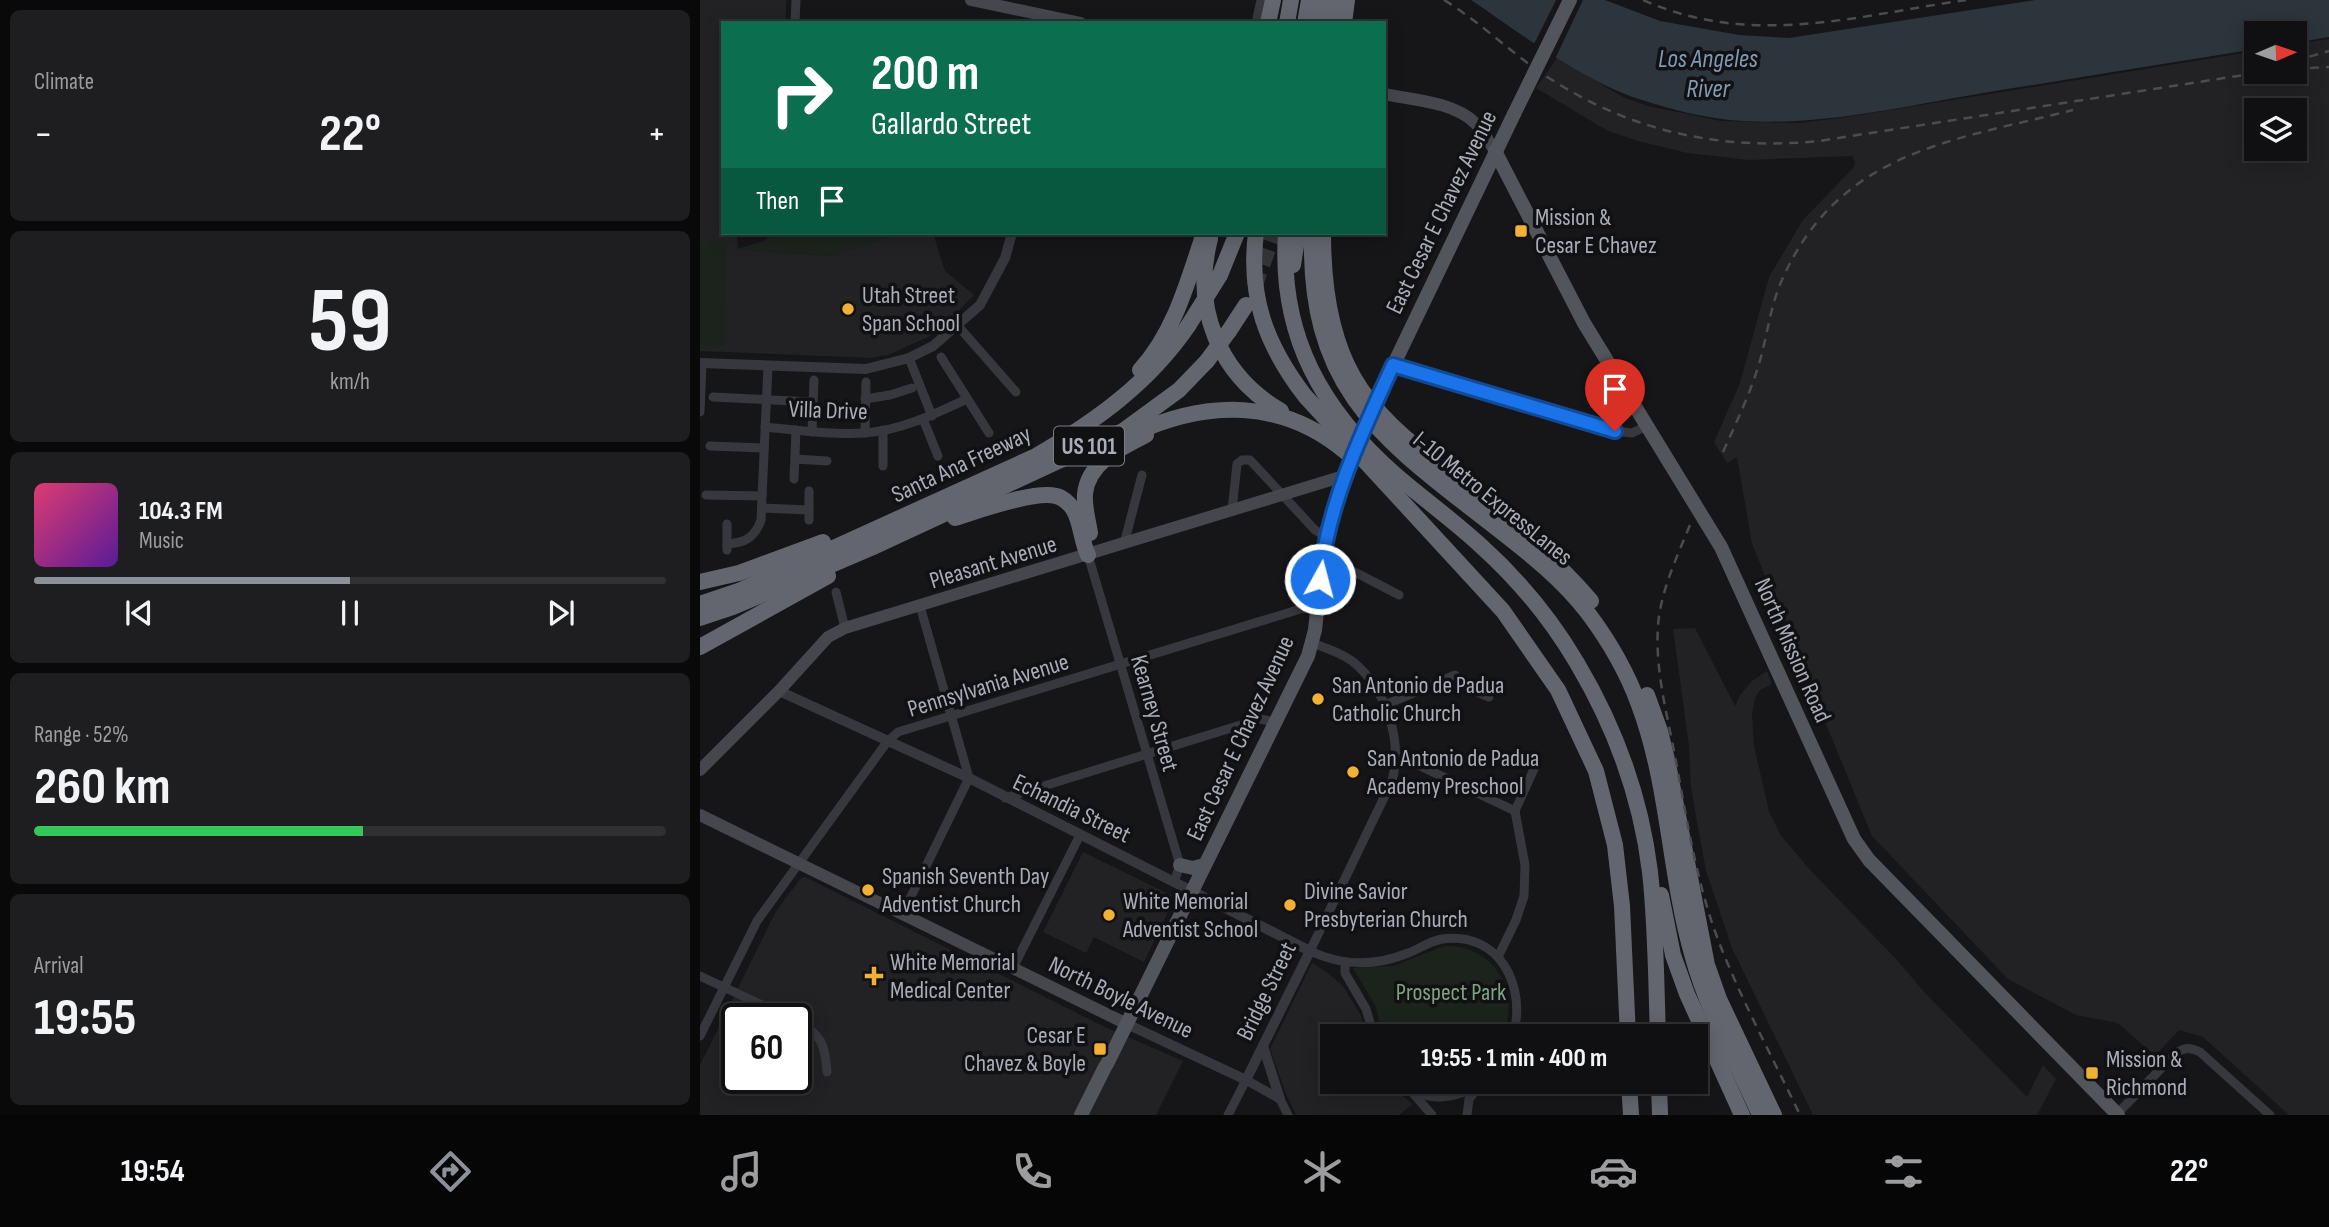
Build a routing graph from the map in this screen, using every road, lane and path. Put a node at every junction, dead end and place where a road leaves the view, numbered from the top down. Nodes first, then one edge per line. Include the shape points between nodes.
1 (796, 0) edge
2 (971, 0) edge
3 (1261, 0) edge
4 (1273, 0) edge
5 (1292, 0) edge
6 (1309, 0) edge
7 (1321, 0) edge
8 (1334, 0) edge
9 (1347, 0) edge
10 (1356, 0) edge
11 (1570, 0) edge
12 (795, 21) edge
13 (1069, 21) edge
14 (1256, 21) edge
15 (1268, 21) edge
16 (1287, 21) edge
17 (1305, 21) edge
18 (1319, 21) edge
19 (1331, 21) edge
20 (1344, 21) edge
21 (1354, 21) edge
22 (1386, 94) edge
23 (1495, 151) junction
24 (1011, 235) edge
25 (1203, 235) edge
26 (1212, 235) edge
27 (1236, 235) edge
28 (1256, 235) edge
29 (1286, 235) edge
30 (1298, 235) edge
31 (1312, 235) edge
32 (1323, 235) edge
33 (1246, 305) tunnel mouth
34 (958, 326) junction
35 (1296, 334) junction
36 (941, 357) dead end
37 (909, 358) junction
38 (701, 363) edge
39 (1393, 365) junction
40 (768, 366) junction
41 (814, 380) dead end
42 (866, 382) dead end
43 (912, 388) dead end
44 (1016, 392) dead end
45 (713, 397) dead end
46 (967, 398) junction
47 (865, 399) junction
48 (766, 400) junction
49 (813, 402) junction
50 (700, 412) edge
51 (1182, 415) junction
52 (928, 417) junction
53 (1308, 426) junction
54 (1647, 426) junction
55 (765, 427) junction
56 (796, 430) junction
57 (883, 430) junction
58 (812, 432) junction
59 (865, 433) junction
60 (989, 433) dead end
61 (1075, 433) junction
62 (710, 446) dead end
63 (764, 448) junction
64 (938, 456) dead end
65 (795, 459) junction
66 (827, 461) dead end
67 (883, 466) dead end
68 (1348, 472) junction
69 (1142, 475) dead end
70 (794, 479) dead end
71 (810, 491) dead end
72 (706, 495) dead end
73 (1283, 495) junction
74 (762, 496) junction
75 (1406, 506) junction
76 (762, 508) junction
77 (957, 509) junction
78 (1232, 510) junction
79 (889, 522) junction
80 (925, 522) junction
81 (727, 524) dead end
82 (1325, 536) junction
83 (1124, 544) junction
84 (871, 548) junction
85 (1088, 555) junction
86 (1322, 555) junction
87 (700, 582) edge
88 (836, 592) dead end
89 (1399, 595) dead end
90 (700, 604) edge
91 (1317, 604) junction
92 (920, 606) junction
93 (700, 618) edge
94 (1548, 620) junction
95 (845, 628) junction
96 (1312, 643) junction
97 (700, 647) edge
98 (1120, 665) junction
99 (779, 691) junction
100 (1489, 697) dead end
101 (1385, 705) junction
102 (951, 715) junction
103 (1275, 722) junction
104 (887, 742) junction
105 (1395, 754) junction
106 (1146, 755) junction
107 (700, 769) edge
108 (1534, 769) dead end
109 (969, 778) junction
110 (1005, 799) junction
111 (1515, 811) junction
112 (700, 815) edge
113 (1080, 835) junction
114 (799, 863) junction
115 (1180, 865) junction
116 (1204, 865) junction
117 (1174, 882) junction
118 (1192, 890) junction
119 (902, 915) junction
120 (1310, 951) junction
121 (1498, 957) junction
122 (1345, 962) junction
123 (1013, 968) junction
124 (700, 976) edge
125 (724, 988) junction
126 (757, 1003) edge
127 (1127, 1024) junction
128 (1370, 1024) edge
129 (1515, 1024) edge
130 (1627, 1024) edge
131 (1657, 1024) edge
132 (812, 1030) edge
133 (700, 1036) edge
134 (1263, 1046) junction
135 (827, 1072) dead end
136 (1246, 1080) junction
137 (1414, 1094) edge
138 (1424, 1094) edge
139 (1465, 1094) edge
140 (1473, 1094) edge
141 (1630, 1094) edge
142 (1659, 1094) edge
143 (1280, 1099) junction
144 (2117, 1114) edge
145 (1081, 1115) edge
146 (1228, 1115) edge
147 (1288, 1115) edge
148 (1432, 1115) edge
149 (1467, 1115) edge
150 (1631, 1115) edge
151 (1660, 1115) edge
152 (1742, 1115) edge
153 (1760, 1115) edge
154 (1774, 1115) edge
155 (2270, 1115) edge

1 - 12 street
2 - 13 main road
3 - 14 street
4 - 15 highway
5 - 16 highway
6 - 17 highway
7 - 18 highway
8 - 19 highway
9 - 20 highway
10 - 21 highway
11 - 23 main road, East Cesar E Chavez Avenue, bridge
22 - 23 main road via 1466,116
23 - 39 main road, East Cesar E Chavez Avenue
23 - 54 main road, North Mission Road via 1584,323
24 - 34 street via 993,282 980,304
25 - 61 highway via 1182,300 1148,361
26 - 53 highway via 1205,287 1221,351 1264,401
27 - 61 highway, Santa Ana Freeway / US 101, bridge via 1220,275 1176,344 1119,402
28 - 75 highway via 1253,266 1258,303 1285,370
29 - 35 highway via 1287,295
30 - 35 highway via 1292,289
31 - 153 highway, I-10 Metro ExpressLanes via 1312,273 1323,337 1357,404 1406,457 1560,581 1585,609 1624,669 1651,743 1691,952
32 - 154 highway, I-10 Metro ExpressLanes via 1335,333 1366,396 1415,446 1569,574 1632,664 1665,753 1707,965
33 - 77 highway, Santa Ana Freeway / US 101, bridge via 1207,361 1179,390 1123,431
34 - 37 street
34 - 44 street
35 - 94 highway via 1319,387 1345,424 1398,477 1499,563
36 - 46 street
37 - 40 street via 866,369
37 - 52 street
38 - 40 street
38 - 50 street
39 - 54 street via 1615,431 1632,433
39 - 68 main road, East Cesar E Chavez Avenue, bridge
40 - 48 street
41 - 49 street
42 - 47 street
43 - 47 street
45 - 48 street
46 - 52 street, Villa Drive
46 - 60 street
47 - 59 street
48 - 49 street
48 - 55 street
49 - 58 street
51 - 53 highway via 1240,409
51 - 77 highway via 971,507
51 - 85 highway via 1116,450 1093,471 1085,495
52 - 57 street, Villa Drive
52 - 64 street
53 - 75 highway via 1337,445
54 - 144 main road, North Mission Road via 1721,547 1854,839 1868,860
55 - 56 street, Villa Drive
55 - 63 street
56 - 58 street, Villa Drive
56 - 65 street
57 - 59 street, Villa Drive
57 - 67 street
58 - 59 street, Villa Drive
61 - 79 highway, Santa Ana Freeway / US 101 via 1036,456
62 - 63 street
63 - 74 street
65 - 66 street
65 - 70 street
68 - 73 main road, Pleasant Avenue
68 - 82 main road, East Cesar E Chavez Avenue
69 - 83 street
71 - 76 street via 809,515
72 - 74 street
73 - 78 main road, Pleasant Avenue
73 - 78 street via 1255,464 1242,460 1237,464
73 - 82 street
74 - 76 street
75 - 130 highway via 1503,611 1558,690 1596,771 1615,845
76 - 81 street via 759,526 747,541 727,547
77 - 80 highway, Santa Ana Freeway / US 101
78 - 83 main road, Pleasant Avenue
79 - 87 highway
79 - 90 highway, Santa Ana Freeway / US 101
80 - 84 highway, Santa Ana Freeway / US 101
80 - 85 highway via 1054,495 1074,510
82 - 86 main road, East Cesar E Chavez Avenue
83 - 85 main road, Pleasant Avenue
84 - 93 highway, Santa Ana Freeway / US 101
84 - 97 highway
85 - 92 main road, Pleasant Avenue
85 - 98 street, Kearney Street
86 - 89 street
86 - 91 main road, East Cesar E Chavez Avenue
88 - 95 street
91 - 96 main road, East Cesar E Chavez Avenue
91 - 98 street, Pennsylvania Avenue
92 - 95 main road, Pleasant Avenue
92 - 102 street
94 - 131 highway via 1600,704 1635,797 1652,895
94 - 152 highway via 1584,662 1625,740 1646,809 1673,956
95 - 99 main road, Pleasant Avenue via 828,637
96 - 101 street, Bridge Street via 1351,660
96 - 103 main road, East Cesar E Chavez Avenue
98 - 102 street, Pennsylvania Avenue
98 - 106 street, Kearney Street
99 - 104 street, Echandia Street
99 - 107 main road, Pleasant Avenue
100 - 101 street via 1466,687 1455,675
101 - 105 street, Bridge Street
102 - 104 street, Pennsylvania Avenue via 898,732
102 - 109 street
103 - 106 street via 1260,719
103 - 116 main road, East Cesar E Chavez Avenue
104 - 109 street, Echandia Street
104 - 114 street, Pennsylvania Avenue
105 - 111 street
105 - 120 street, Bridge Street via 1392,781
106 - 110 street
106 - 115 street, Kearney Street
108 - 111 street
109 - 110 street, Echandia Street
109 - 119 street
110 - 113 street, Echandia Street
111 - 121 street via 1525,865 1524,896
112 - 114 main road, North Boyle Avenue
113 - 117 street, Echandia Street
113 - 123 street
114 - 119 main road, North Boyle Avenue
114 - 125 street, Pennsylvania Avenue via 757,921
115 - 116 main road
115 - 117 street
116 - 118 main road, East Cesar E Chavez Avenue
117 - 118 street, Echandia Street
118 - 120 street, Echandia Street
118 - 127 main road, East Cesar E Chavez Avenue
119 - 123 main road, North Boyle Avenue
120 - 122 street, Echandia Street
120 - 134 street, Bridge Street
121 - 122 street, Echandia Street via 1473,942 1443,939 1391,960
121 - 129 street via 1515,987
122 - 128 street via 1345,973
123 - 127 main road, North Boyle Avenue
124 - 125 street
125 - 126 street
125 - 133 street, Pennsylvania Avenue
127 - 136 street, North Boyle Avenue
127 - 145 main road, East Cesar E Chavez Avenue
132 - 135 street via 822,1040
134 - 136 street, Bridge Street
134 - 143 street
136 - 143 street, North Boyle Avenue
136 - 146 street, Bridge Street
137 - 148 street
138 - 139 street via 1442,1098
140 - 149 street
141 - 150 highway
142 - 151 highway
143 - 147 street
144 - 155 street via 2175,1054 2191,1048

